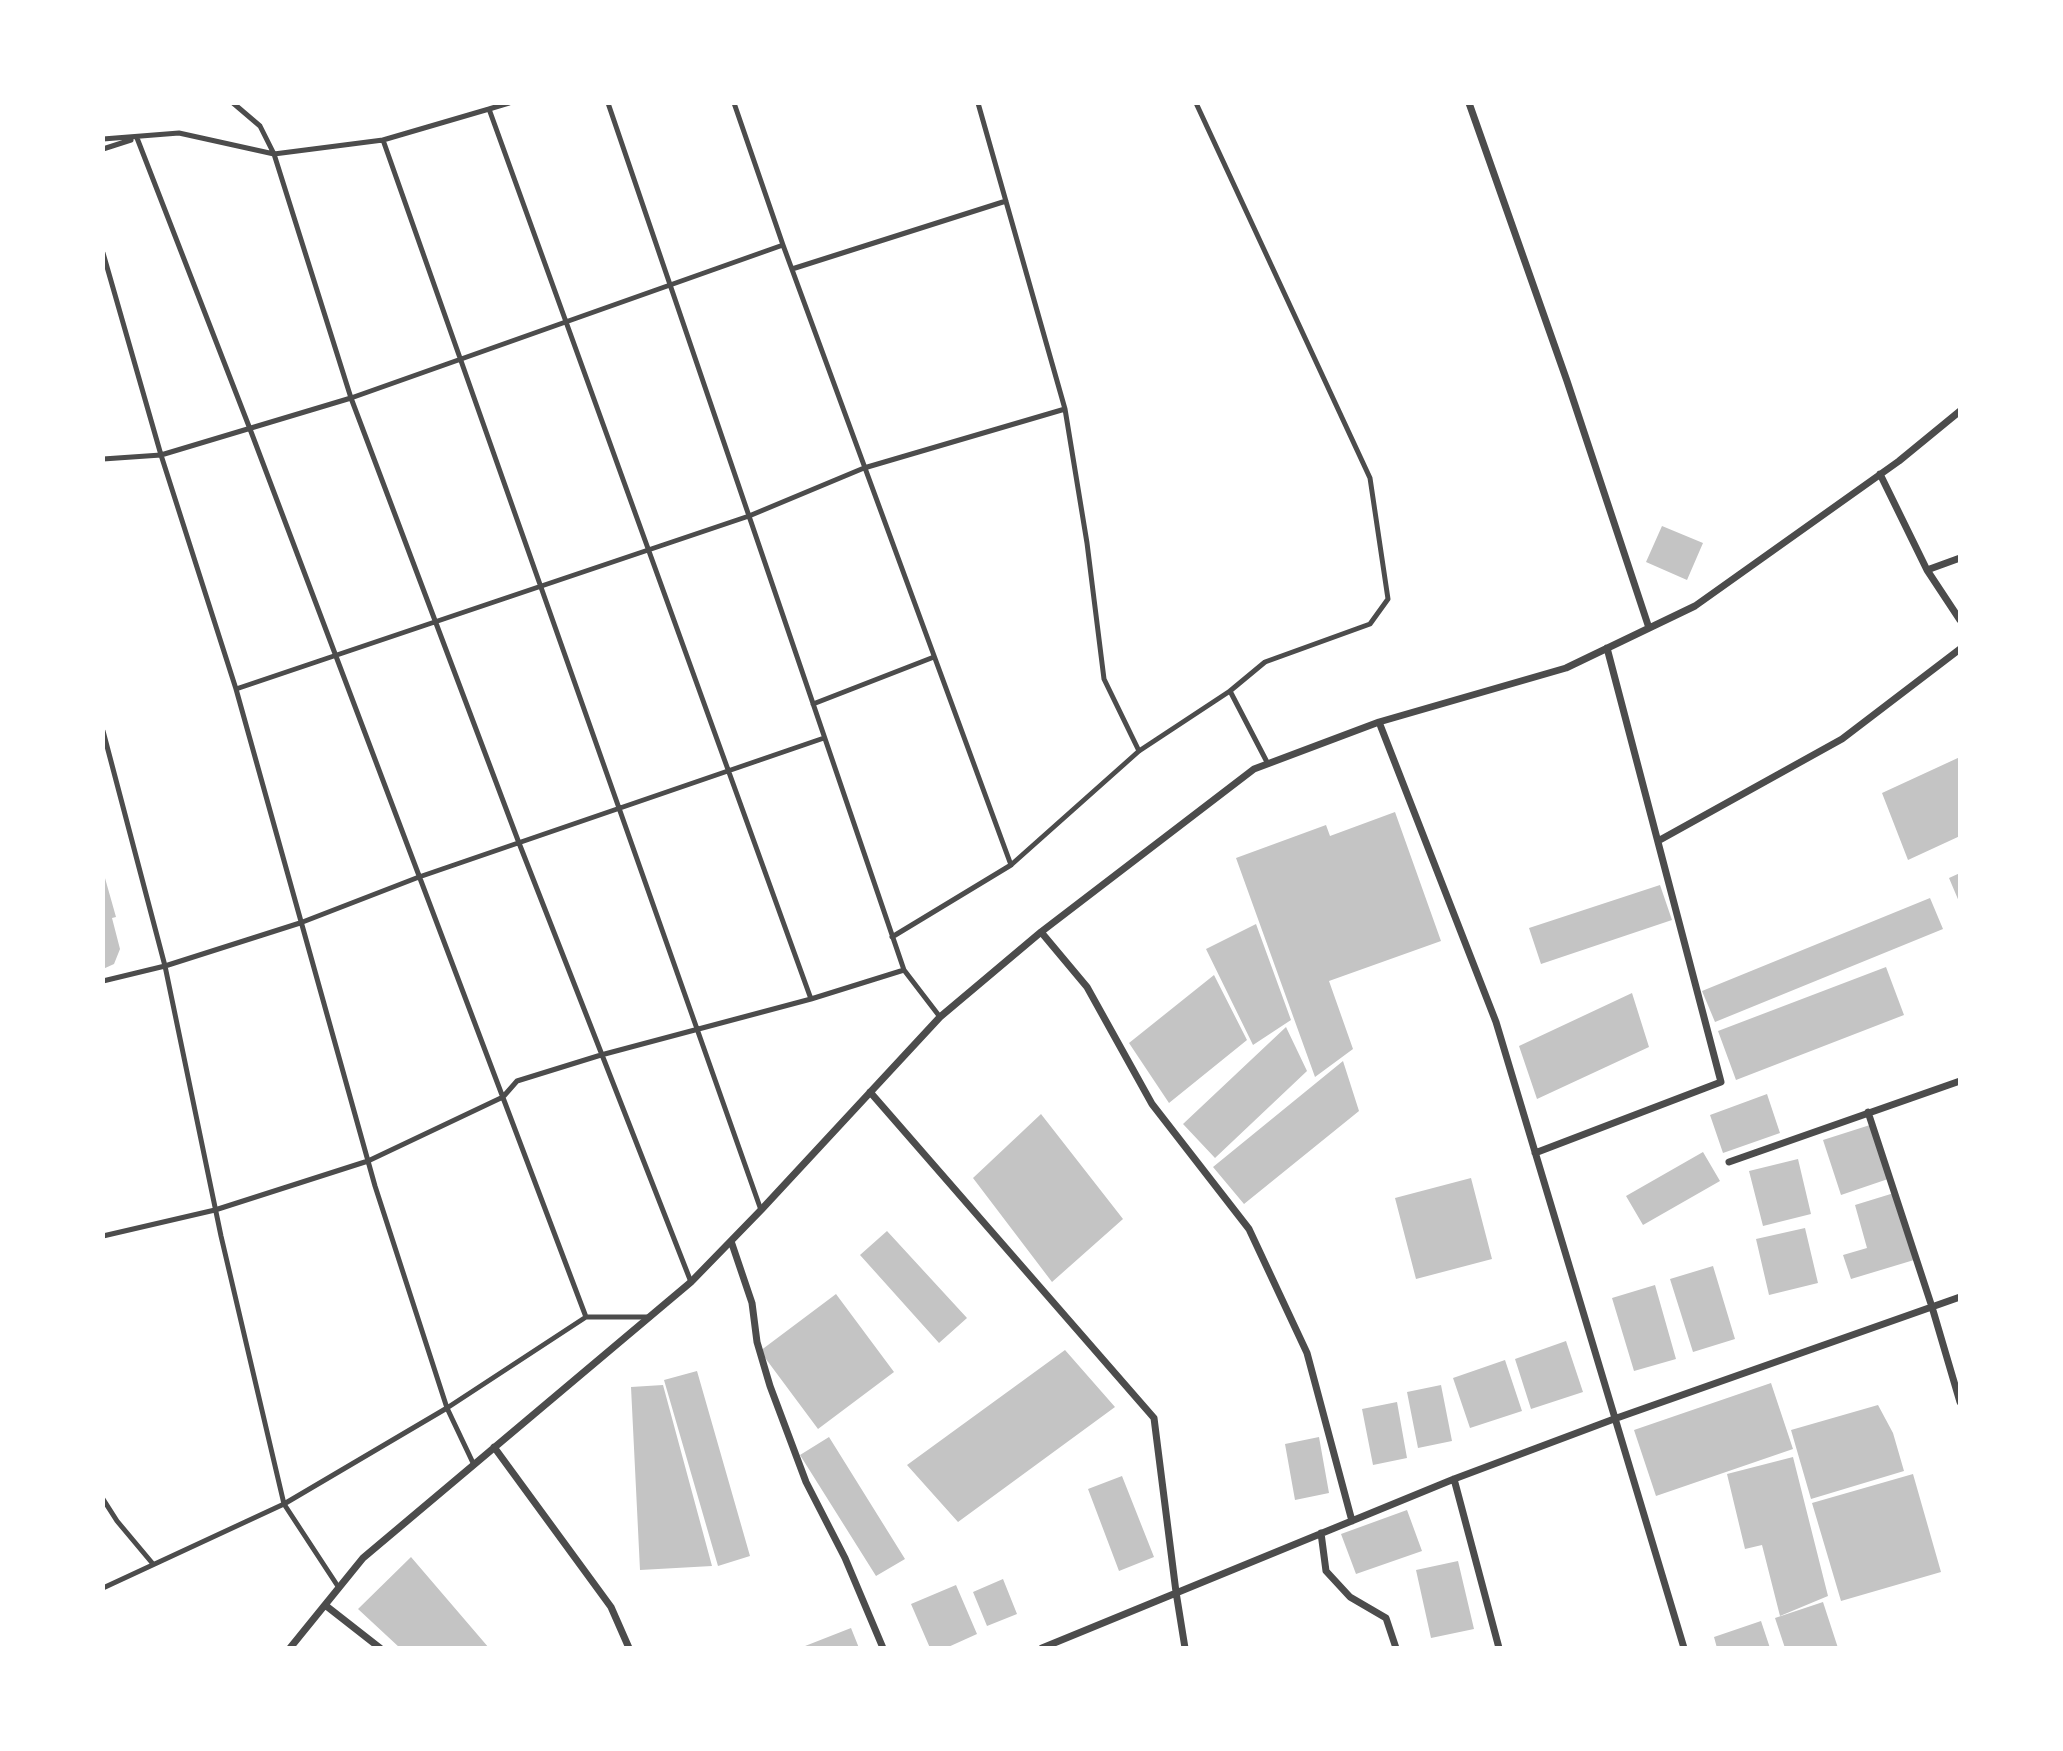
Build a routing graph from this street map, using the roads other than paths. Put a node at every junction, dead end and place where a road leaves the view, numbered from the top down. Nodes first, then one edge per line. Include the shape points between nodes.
1 (233, 103) edge
2 (509, 103) edge
3 (608, 103) edge
4 (734, 103) edge
5 (978, 103) edge
6 (1196, 103) edge
7 (1469, 103) edge
8 (489, 109) junction
9 (137, 138) junction
10 (103, 139) edge
11 (383, 140) junction
12 (103, 149) edge
13 (274, 154) junction
14 (1006, 201) junction
15 (783, 245) junction
16 (103, 253) edge
17 (792, 269) junction
18 (670, 284) junction
19 (566, 321) junction
20 (460, 358) junction
21 (351, 398) junction
22 (1065, 409) junction
23 (1960, 411) edge
24 (250, 429) junction
25 (161, 455) junction
26 (103, 459) edge
27 (864, 468) junction
28 (1880, 474) junction
29 (749, 516) junction
30 (649, 551) junction
31 (1960, 558) edge
32 (1927, 570) junction
33 (541, 587) junction
34 (1960, 620) edge
35 (435, 622) junction
36 (1649, 628) junction
37 (1607, 648) junction
38 (1960, 649) edge
39 (336, 656) junction
40 (934, 657) junction
41 (236, 690) junction
42 (1230, 691) junction
43 (813, 704) junction
44 (1379, 722) junction
45 (103, 731) edge
46 (824, 737) junction
47 (1139, 751) junction
48 (1268, 764) junction
49 (728, 771) junction
50 (619, 808) junction
51 (1658, 841) junction
52 (519, 843) junction
53 (1011, 865) junction
54 (419, 877) junction
55 (300, 923) junction
56 (1041, 932) junction
57 (892, 937) junction
58 (165, 967) junction
59 (904, 970) junction
60 (103, 981) edge
61 (810, 999) junction
62 (940, 1017) junction
63 (697, 1031) junction
64 (601, 1055) junction
65 (1960, 1081) edge
66 (870, 1092) junction
67 (503, 1097) junction
68 (1868, 1112) junction
69 (1535, 1153) junction
70 (368, 1161) junction
71 (1729, 1162) dead end
72 (215, 1210) junction
73 (761, 1210) junction
74 (103, 1237) edge
75 (731, 1241) junction
76 (691, 1282) junction
77 (1960, 1297) edge
78 (1932, 1307) junction
79 (586, 1317) junction
80 (650, 1317) junction
81 (1960, 1402) edge
82 (447, 1408) junction
83 (1614, 1419) junction
84 (494, 1447) junction
85 (474, 1465) junction
86 (1454, 1479) junction
87 (103, 1499) edge
88 (284, 1504) junction
89 (1352, 1521) junction
90 (1321, 1534) junction
91 (153, 1564) junction
92 (103, 1588) edge
93 (339, 1588) junction
94 (1176, 1592) junction
95 (325, 1605) junction
96 (290, 1648) edge
97 (380, 1648) edge
98 (629, 1648) edge
99 (883, 1648) edge
100 (1042, 1648) edge
101 (1185, 1648) edge
102 (1396, 1648) edge
103 (1499, 1648) edge
104 (1684, 1648) edge

1 - 13 lane via 260,126
2 - 8 lane
3 - 18 lane
4 - 15 lane
5 - 14 lane
6 - 42 lane via 1370,478 1388,599 1370,624 1265,662
7 - 36 street
8 - 11 lane
8 - 19 lane
9 - 10 lane
9 - 12 lane
9 - 13 lane via 179,134
9 - 24 lane
11 - 13 lane
11 - 20 lane
13 - 21 lane
14 - 17 lane
14 - 22 lane
15 - 17 lane
15 - 18 lane
16 - 25 lane
17 - 27 lane
18 - 19 lane
18 - 29 lane
19 - 20 lane
19 - 30 lane
20 - 21 lane
20 - 33 lane
21 - 24 lane
21 - 35 lane
22 - 27 lane
22 - 47 lane via 1104,678
23 - 28 street
24 - 25 lane
24 - 39 lane
25 - 26 lane
25 - 41 lane
27 - 29 lane
27 - 40 lane
28 - 32 street
28 - 36 street via 1695,606
29 - 30 lane
29 - 43 lane
30 - 33 lane
30 - 49 lane
31 - 32 street
32 - 34 street
33 - 35 lane
33 - 50 lane
35 - 39 lane
35 - 52 lane
36 - 37 street
37 - 44 street via 1566,668
37 - 51 street
38 - 51 street via 1842,738
39 - 41 lane
39 - 54 lane
40 - 43 lane
40 - 53 lane
41 - 55 lane
42 - 47 lane
42 - 48 lane
43 - 46 lane
44 - 48 street
44 - 69 street via 1496,1022
45 - 58 lane
46 - 49 lane
46 - 57 lane
47 - 53 lane
48 - 56 street via 1254,769
49 - 50 lane
49 - 61 lane
50 - 52 lane
50 - 63 lane
51 - 69 street via 1721,1082
52 - 54 lane
52 - 64 lane
53 - 57 lane
54 - 55 lane
54 - 67 lane
55 - 58 lane
55 - 70 lane
56 - 62 street
56 - 89 street via 1087,986 1153,1104 1249,1229 1307,1353
57 - 59 lane
58 - 60 lane
58 - 72 lane
59 - 61 lane
59 - 62 lane
61 - 63 lane
62 - 66 street
63 - 64 lane
63 - 73 lane
64 - 67 lane via 517,1081
64 - 76 lane
65 - 68 street
66 - 73 street
66 - 94 street via 1154,1418
67 - 70 lane
67 - 79 lane
68 - 71 street
68 - 78 street
69 - 83 street
70 - 72 lane
70 - 82 lane
72 - 74 lane
72 - 88 lane
73 - 75 street
75 - 76 street
75 - 99 street via 752,1303 770,1386 806,1482
76 - 80 street
77 - 78 street
78 - 81 street
78 - 83 street
79 - 80 lane
79 - 82 lane
80 - 84 street
82 - 85 lane
82 - 88 lane
83 - 86 street
83 - 104 street
84 - 85 street
84 - 98 street via 611,1607
85 - 93 street via 363,1558
86 - 89 street
86 - 103 street
87 - 91 lane
88 - 91 lane
88 - 93 lane
89 - 90 street
90 - 94 street
90 - 102 street via 1326,1571 1350,1597 1386,1618
91 - 92 lane
93 - 95 street
94 - 100 street
94 - 101 street
95 - 96 street
95 - 97 street

